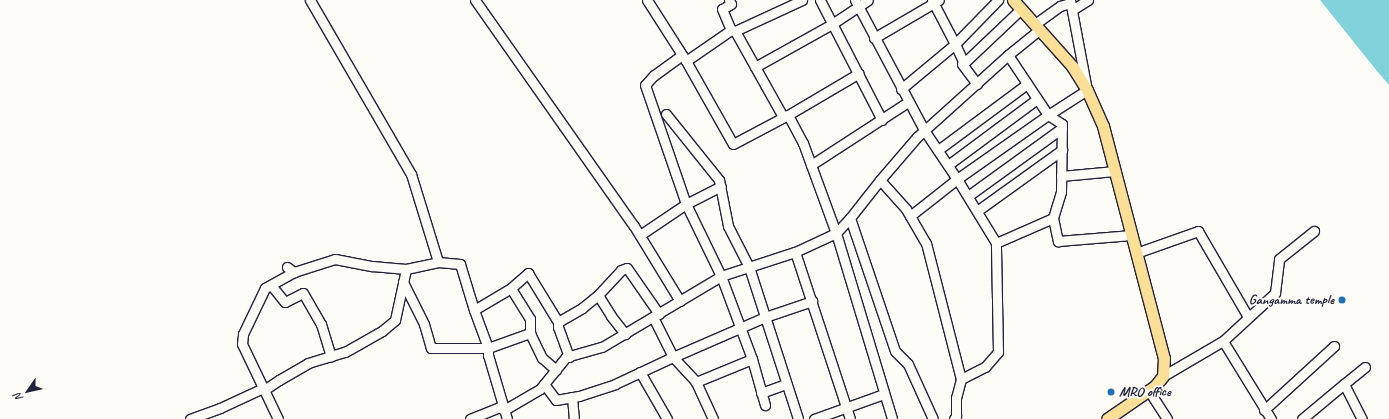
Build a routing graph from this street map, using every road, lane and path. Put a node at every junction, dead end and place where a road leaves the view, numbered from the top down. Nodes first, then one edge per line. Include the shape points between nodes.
1 (310, 0) edge
2 (475, 0) edge
3 (648, 0) edge
4 (802, 0) edge
5 (820, 0) edge
6 (868, 0) edge
7 (998, 0) edge
8 (1088, 0) edge
9 (732, 1) edge
10 (935, 1) edge
11 (856, 3) edge
12 (1016, 3) edge
13 (1071, 4) edge
14 (832, 24) junction
15 (1037, 26) junction
16 (733, 31) junction
17 (874, 38) junction
18 (955, 44) junction
19 (1008, 55) junction
20 (684, 58) junction
21 (964, 63) junction
22 (754, 67) junction
23 (859, 73) junction
24 (977, 84) junction
25 (1026, 84) junction
26 (902, 89) junction
27 (1087, 90) junction
28 (1037, 99) junction
29 (908, 102) junction
30 (666, 114) dead end
31 (1048, 115) junction
32 (785, 116) junction
33 (882, 120) junction
34 (1062, 128) junction
35 (924, 130) junction
36 (938, 150) junction
37 (1062, 150) junction
38 (811, 165) junction
39 (948, 165) junction
40 (1115, 171) junction
41 (1062, 176) junction
42 (957, 179) junction
43 (880, 180) junction
44 (721, 186) junction
45 (968, 196) junction
46 (686, 204) junction
47 (977, 211) junction
48 (910, 216) junction
49 (850, 218) junction
50 (1053, 218) junction
51 (1314, 231) dead end
52 (836, 233) junction
53 (640, 235) junction
54 (1132, 235) junction
55 (996, 243) junction
56 (795, 252) junction
57 (1136, 253) junction
58 (438, 262) junction
59 (749, 267) junction
60 (406, 269) junction
61 (721, 276) junction
62 (403, 282) junction
63 (271, 285) junction
64 (511, 288) junction
65 (598, 295) junction
66 (680, 301) junction
67 (812, 301) junction
68 (474, 310) junction
69 (656, 315) junction
70 (1248, 317) junction
71 (765, 318) junction
72 (558, 322) junction
73 (742, 327) junction
74 (530, 333) junction
75 (625, 334) junction
76 (1223, 341) junction
77 (1334, 346) dead end
78 (488, 348) junction
79 (331, 356) junction
80 (569, 357) junction
81 (673, 357) junction
82 (752, 359) junction
83 (1365, 367) dead end
84 (556, 370) junction
85 (640, 372) junction
86 (1163, 376) junction
87 (961, 379) junction
88 (696, 382) junction
89 (544, 384) junction
90 (786, 384) junction
91 (1344, 384) junction
92 (264, 389) junction
93 (1149, 391) junction
94 (761, 393) junction
95 (884, 394) junction
96 (572, 397) junction
97 (765, 405) dead end
98 (847, 408) junction
99 (1264, 410) junction
100 (506, 414) edge
101 (1303, 418) edge
102 (190, 419) edge
103 (278, 419) edge
104 (470, 419) edge
105 (574, 419) edge
106 (667, 419) edge
107 (712, 419) edge
108 (798, 419) edge
109 (814, 419) edge
110 (850, 419) edge
111 (892, 419) edge
112 (934, 419) edge
113 (954, 419) edge
114 (1107, 419) edge
115 (1167, 419) edge
116 (1271, 419) edge
117 (1362, 419) edge

1 - 58 street via 410,174
2 - 53 street
3 - 20 street
4 - 16 street
5 - 14 street
6 - 11 street
7 - 18 street
8 - 13 street
9 - 16 street via 722,9
10 - 17 street
10 - 18 street
11 - 14 street
11 - 17 street
12 - 15 main road
12 - 21 street
13 - 15 street via 1060,6
13 - 27 street
14 - 22 street
14 - 23 street
15 - 19 street
15 - 27 main road via 1072,66
16 - 20 street
16 - 22 street
17 - 26 street
18 - 21 street
18 - 26 street
19 - 24 street
19 - 25 street
20 - 32 street via 734,144
20 - 46 street via 654,75 645,85
21 - 24 street via 962,64
22 - 32 street
23 - 32 street
23 - 33 street
24 - 35 street
25 - 28 street
25 - 36 street
26 - 29 street
27 - 31 street
27 - 40 main road via 1103,126
28 - 31 street
28 - 39 street
29 - 33 street
29 - 35 street
30 - 44 street via 719,180
31 - 34 street via 1062,124
31 - 42 street
32 - 38 street via 803,143
33 - 38 street
34 - 37 street
34 - 45 street
35 - 36 street
35 - 43 street
36 - 39 street
37 - 41 street
37 - 47 street
38 - 52 street
39 - 42 street
40 - 41 street
40 - 54 main road
41 - 50 street via 1061,192
42 - 45 street
42 - 48 street
43 - 48 street
43 - 49 street
44 - 46 street
44 - 59 street via 728,226
45 - 47 street
46 - 53 street
46 - 61 street
47 - 55 street
48 - 87 street via 926,243
49 - 52 street
49 - 112 street via 895,352 908,364
50 - 54 street via 1058,242
50 - 55 street
51 - 70 street via 1278,258 1275,293
52 - 56 street
52 - 95 street
53 - 66 street
54 - 57 main road
55 - 87 street via 998,352 985,367
56 - 59 street
56 - 67 street
57 - 70 street via 1198,231
57 - 86 main road via 1164,358
58 - 60 street
58 - 68 street via 460,264
59 - 61 street
59 - 71 street
60 - 62 street
60 - 63 street via 335,259 291,270
61 - 66 street
61 - 73 street
62 - 78 street via 424,324 431,348
62 - 79 street via 395,320 376,335 345,352
63 - 79 street via 285,302 302,293 321,324
63 - 92 street via 265,288 242,334 242,344
64 - 68 street
64 - 72 street via 528,272
64 - 74 street via 530,319
65 - 69 street via 621,270 627,268
65 - 72 street
65 - 75 street
66 - 69 street
67 - 71 street
67 - 98 street
68 - 78 street
69 - 75 street
69 - 81 street
70 - 76 street
71 - 73 street
71 - 90 street
72 - 80 street
73 - 81 street
73 - 82 street
74 - 78 street
74 - 84 street via 542,358
75 - 80 street via 602,347
76 - 86 street
76 - 99 street
77 - 99 street
78 - 100 street
79 - 92 street via 308,364
80 - 84 street
81 - 85 street
81 - 88 street
82 - 88 street
82 - 94 street
83 - 91 street
84 - 89 street
85 - 96 street via 615,384
85 - 106 street
86 - 93 main road
87 - 113 street
88 - 107 street
89 - 96 street via 556,400
89 - 100 street
90 - 94 street
90 - 108 street
91 - 101 street
91 - 117 street
92 - 102 street
92 - 103 street
93 - 114 main road
93 - 115 street
94 - 97 street
95 - 98 street
95 - 111 street
96 - 105 street
98 - 109 street
98 - 110 street
99 - 116 street
100 - 104 street via 499,407

